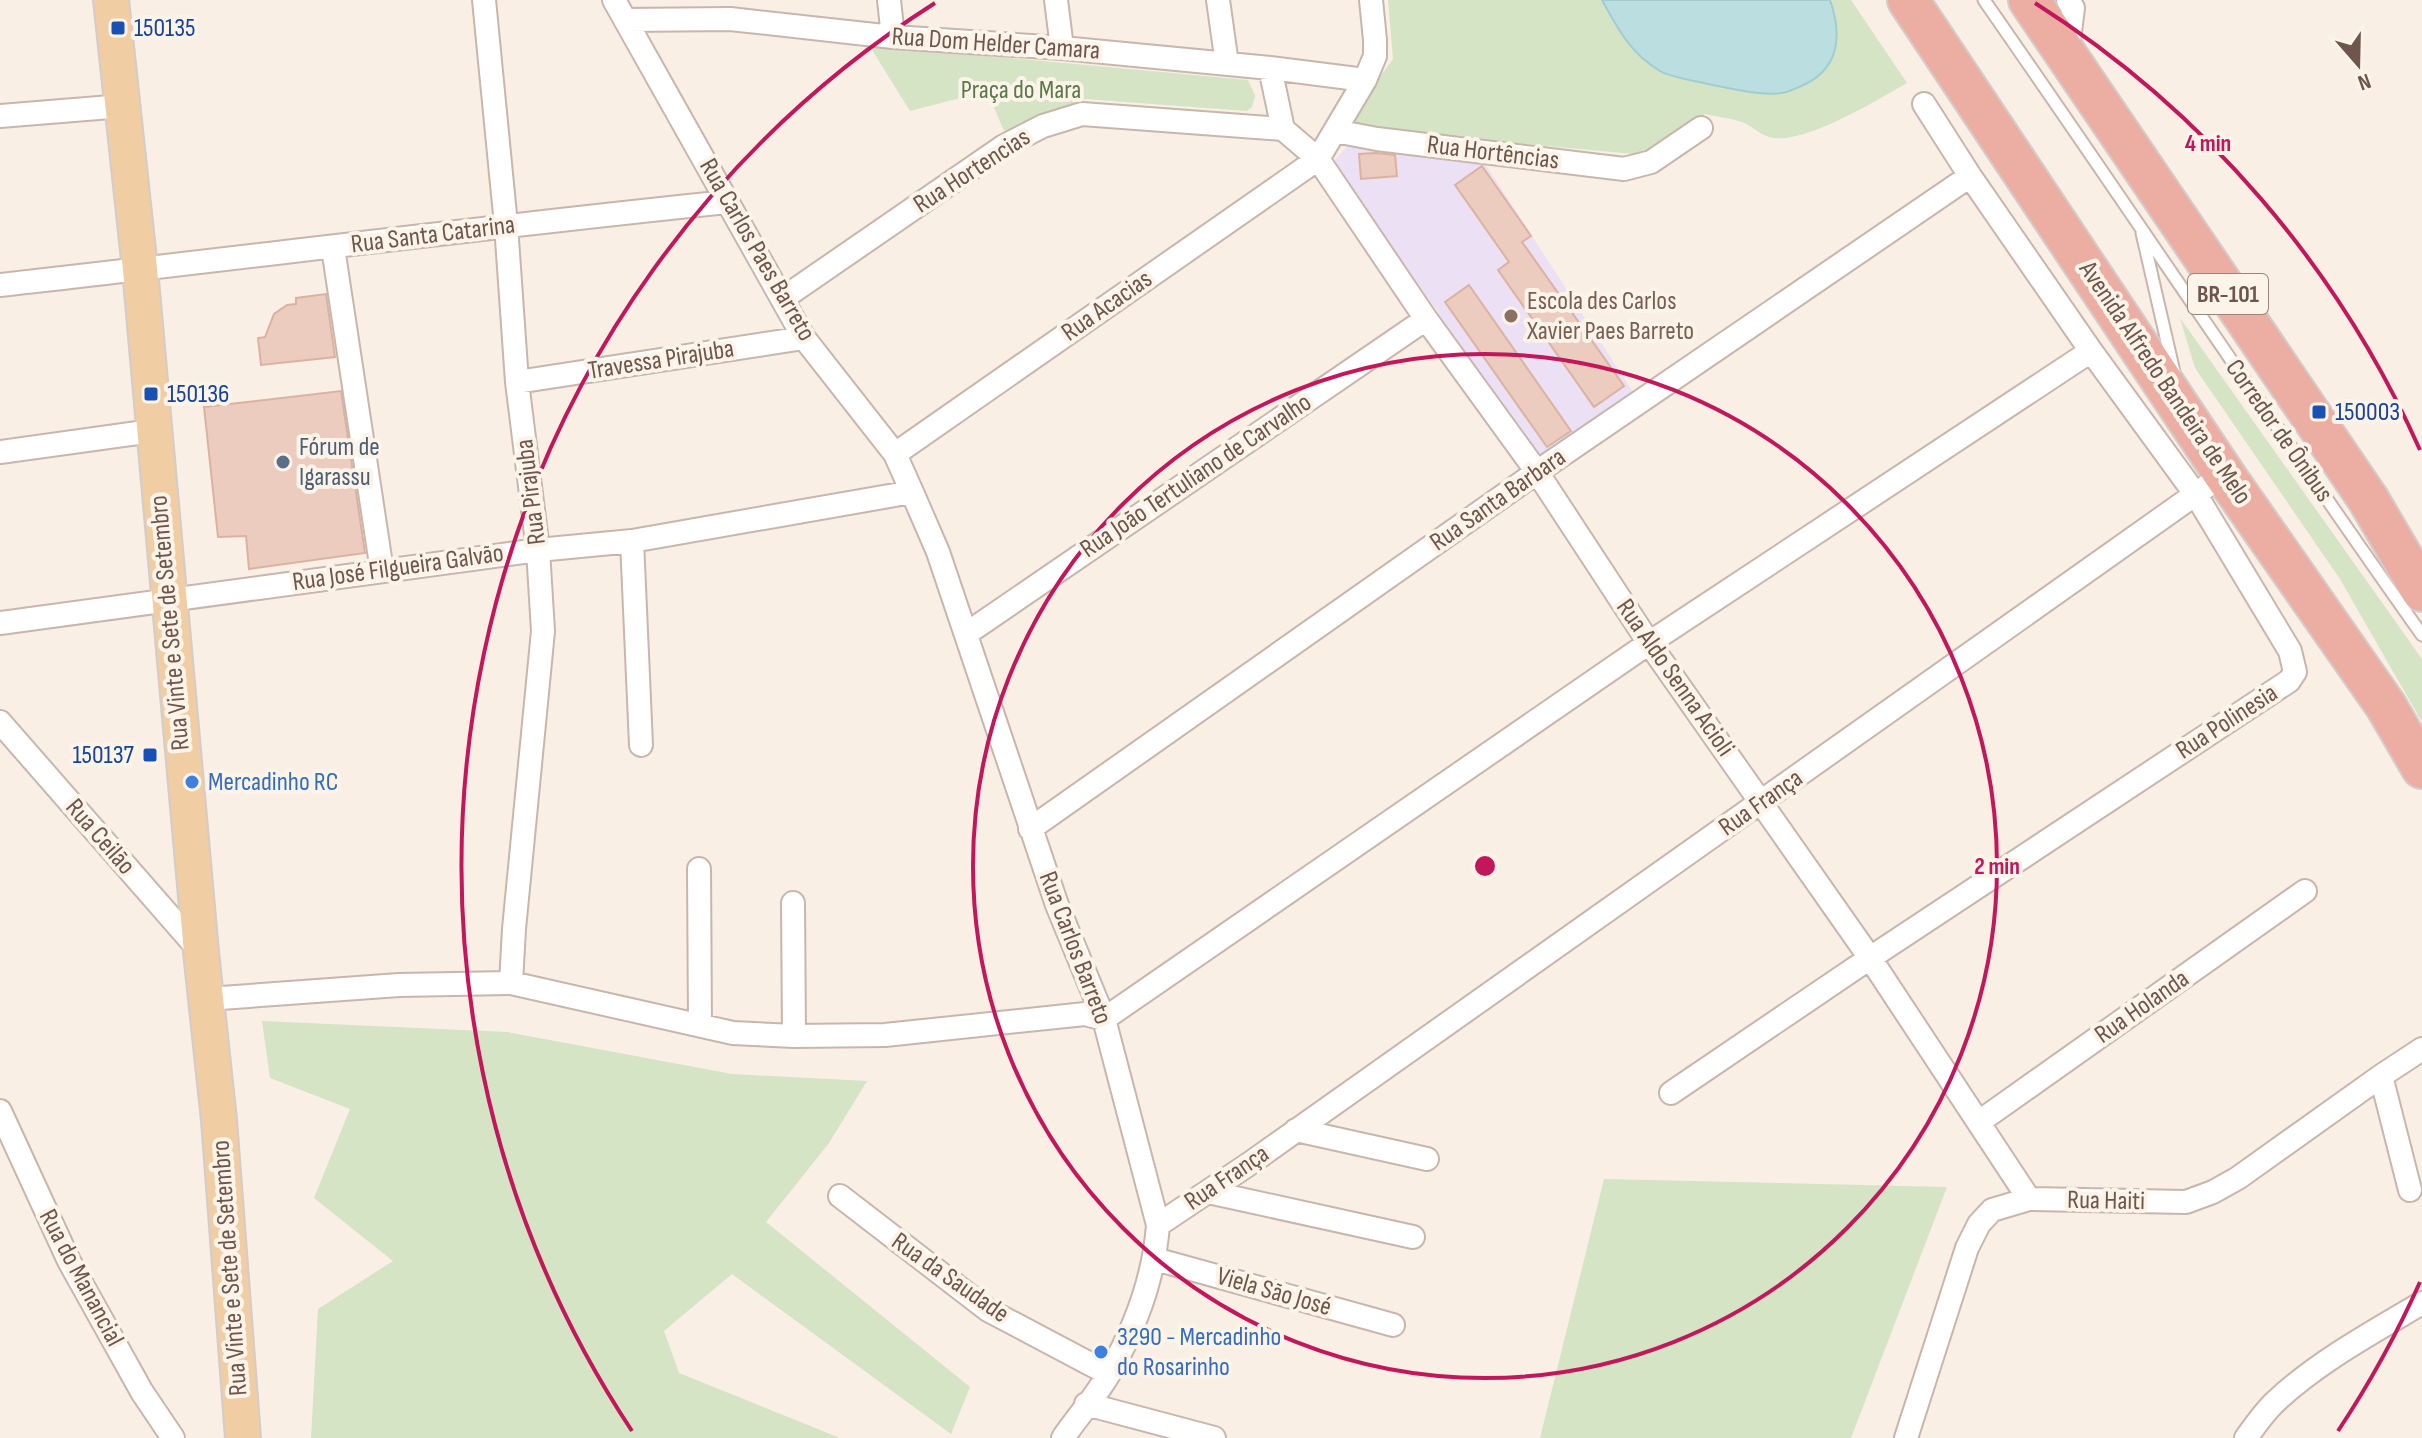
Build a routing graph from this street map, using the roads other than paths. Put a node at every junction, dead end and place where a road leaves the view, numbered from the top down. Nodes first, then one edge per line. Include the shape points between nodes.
1 (111, 0) edge
2 (484, 0) edge
3 (614, 0) edge
4 (889, 0) edge
5 (1056, 0) edge
6 (1218, 0) edge
7 (1371, 0) edge
8 (1908, 0) edge
9 (1984, 0) edge
10 (2029, 0) edge
11 (2074, 3) edge
12 (729, 10) edge
13 (627, 20) junction
14 (893, 37) junction
15 (1062, 48) junction
16 (2067, 58) junction
17 (1227, 64) junction
18 (1270, 68) junction
19 (1365, 80) junction
20 (1924, 104) dead end
21 (123, 106) junction
22 (0, 116) edge
23 (1701, 128) dead end
24 (1283, 129) junction
25 (1335, 131) junction
26 (1318, 159) junction
27 (1970, 176) junction
28 (727, 202) junction
29 (506, 225) junction
30 (2140, 225) junction
31 (333, 248) junction
32 (140, 269) junction
33 (0, 285) edge
34 (782, 299) junction
35 (1426, 319) junction
36 (804, 338) junction
37 (2091, 351) junction
38 (517, 382) junction
39 (2184, 412) junction
40 (152, 431) junction
41 (0, 452) edge
42 (895, 454) junction
43 (1537, 472) junction
44 (2210, 484) junction
45 (912, 492) junction
46 (632, 541) junction
47 (538, 550) junction
48 (382, 571) junction
49 (2422, 591) edge
50 (169, 599) junction
51 (0, 623) edge
52 (966, 634) junction
53 (2422, 635) edge
54 (1649, 643) junction
55 (0, 722) edge
56 (641, 745) dead end
57 (2422, 768) edge
58 (1762, 803) junction
59 (1030, 829) junction
60 (699, 869) dead end
61 (2305, 891) dead end
62 (793, 903) dead end
63 (201, 952) junction
64 (1870, 958) junction
65 (511, 983) junction
66 (207, 999) junction
67 (1104, 1019) junction
68 (700, 1025) junction
69 (794, 1036) junction
70 (2422, 1049) edge
71 (2381, 1076) junction
72 (1671, 1093) dead end
73 (0, 1111) edge
74 (1979, 1122) junction
75 (1296, 1130) junction
76 (1427, 1159) dead end
77 (2410, 1190) dead end
78 (1208, 1192) junction
79 (840, 1196) dead end
80 (2029, 1199) junction
81 (1158, 1225) junction
82 (1413, 1237) dead end
83 (1155, 1259) junction
84 (2422, 1303) edge
85 (1393, 1325) dead end
86 (1109, 1374) junction
87 (1086, 1404) junction
88 (173, 1438) edge
89 (243, 1438) edge
90 (1063, 1438) edge
91 (1214, 1438) edge
92 (1906, 1438) edge
93 (2246, 1438) edge

1 - 21 main road, Rua Vinte e Sete de Setembro
2 - 29 street, Rua Pirajuba
3 - 13 street, Rua Carlos Paes Barreto
4 - 14 street
5 - 15 street
6 - 17 street
7 - 19 street via 1375,56
8 - 39 highway, Avenida Alfredo Bandeira de Melo
9 - 30 lane, Corredor de Ônibus
10 - 16 highway, BR-101
11 - 16 street
12 - 13 street, Rua Dom Helder Camara
12 - 14 street, Rua Dom Helder Camara
13 - 28 street, Rua Carlos Paes Barreto
14 - 15 street, Rua Dom Helder Camara
15 - 17 street, Rua Dom Helder Camara
16 - 49 highway, BR-101 via 2368,499
17 - 18 street, Rua Dom Helder Camara
18 - 19 street, Rua Dom Helder Camara
18 - 24 street
19 - 25 street
20 - 27 street, Rua Polinesia
21 - 22 street
21 - 32 main road, Rua Vinte e Sete de Setembro
23 - 25 street, Rua Hortências via 1651,162 1624,169
24 - 26 street
24 - 34 street, Rua Hortencias via 1082,114 1043,126 1004,146
25 - 26 street
26 - 35 street, Rua Aldo Senna Acioli
26 - 42 street, Rua Acacias
27 - 37 street, Rua Polinesia
27 - 43 street, Rua Santa Barbara
28 - 29 street, Rua Santa Catarina
28 - 34 street, Rua Carlos Paes Barreto
29 - 31 street, Rua Santa Catarina
29 - 38 street, Rua Pirajuba
30 - 39 lane, Corredor de Ônibus
30 - 53 lane, Corredor de Ônibus
31 - 32 street, Rua Santa Catarina
31 - 48 street
32 - 33 street, Rua Santa Catarina
32 - 40 main road, Rua Vinte e Sete de Setembro
34 - 36 street, Rua Carlos Paes Barreto
35 - 43 street, Rua Aldo Senna Acioli
35 - 52 street, Rua João Tertuliano de Carvalho
36 - 38 street, Travessa Pirajuba
36 - 42 street, Rua Carlos Paes Barreto
37 - 44 street, Rua Polinesia
37 - 54 street
38 - 47 street, Rua Pirajuba
39 - 44 highway, Avenida Alfredo Bandeira de Melo
40 - 41 street
40 - 50 main road, Rua Vinte e Sete de Setembro
42 - 45 street, Rua Carlos Paes Barreto
43 - 54 street, Rua Aldo Senna Acioli
43 - 59 street, Rua Santa Barbara
44 - 57 highway, Avenida Alfredo Bandeira de Melo via 2386,706
44 - 58 street, Rua França
44 - 64 street, Rua Polinesia via 2290,651 2295,672 2289,681
45 - 46 street, Rua José Filgueira Galvão
45 - 52 street, Rua Carlos Barreto
46 - 47 street, Rua José Filgueira Galvão
46 - 56 street
47 - 48 street, Rua José Filgueira Galvão
47 - 65 street, Rua Pirajuba via 543,631
48 - 50 street, Rua José Filgueira Galvão
50 - 51 street, Rua José Filgueira Galvão
50 - 63 main road, Rua Vinte e Sete de Setembro
52 - 59 street, Rua Carlos Barreto
54 - 58 street, Rua Aldo Senna Acioli
54 - 67 street
55 - 63 street, Rua Ceilão
58 - 64 street, Rua Aldo Senna Acioli
58 - 75 street, Rua França
59 - 67 street, Rua Carlos Barreto
60 - 68 street
61 - 74 street, Rua Holanda
62 - 69 street
63 - 66 main road, Rua Vinte e Sete de Setembro
64 - 72 street, Rua Polinesia
64 - 74 street, Rua Aldo Senna Acioli
65 - 66 street
65 - 68 street
66 - 89 main road, Rua Vinte e Sete de Setembro
67 - 69 street via 1085,1014 885,1035
67 - 81 street, Rua Carlos Barreto
68 - 69 street via 733,1033
70 - 71 street, Rua Haiti
71 - 77 street
71 - 80 street, Rua Haiti via 2238,1178 2186,1202
73 - 88 street, Rua do Manancial via 69,1261
74 - 80 street, Rua Aldo Senna Acioli
75 - 76 street, Rua França
75 - 78 street, Rua França
78 - 81 street, Rua França
78 - 82 street
79 - 86 street, Rua da Saudade via 988,1310
80 - 92 street, Rua Haiti via 1992,1210 1979,1224
81 - 83 street, Rua Carlos Barreto
83 - 85 street, Viela São José
83 - 86 street, Rua Carlos Barreto via 1146,1293
84 - 93 street via 2292,1387
86 - 87 street, Rua Carlos Barreto
87 - 90 street, Rua Carlos Barreto
87 - 91 street

